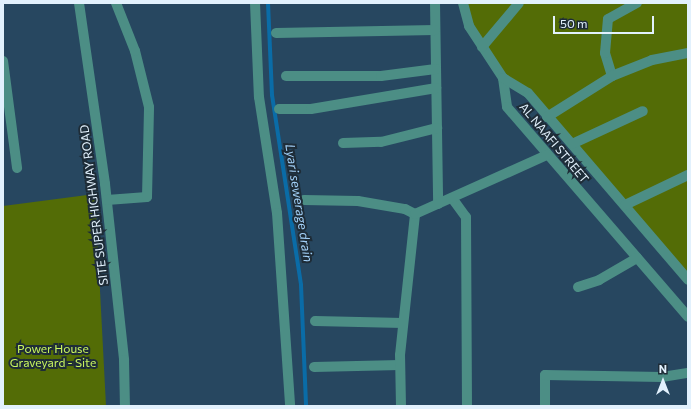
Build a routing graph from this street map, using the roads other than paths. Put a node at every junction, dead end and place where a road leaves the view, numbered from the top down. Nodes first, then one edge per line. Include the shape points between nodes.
1 (79, 3) edge
2 (116, 3) edge
3 (255, 3) edge
4 (435, 3) edge
5 (463, 3) edge
6 (519, 3) edge
7 (637, 3) edge
8 (435, 30) junction
9 (276, 33) dead end
10 (482, 47) junction
11 (688, 53) edge
12 (3, 61) edge
13 (436, 69) junction
14 (286, 76) dead end
15 (612, 76) junction
16 (503, 78) junction
17 (436, 88) junction
18 (280, 109) dead end
19 (643, 111) dead end
20 (547, 117) junction
21 (437, 128) junction
22 (343, 144) dead end
23 (572, 144) junction
24 (547, 155) junction
25 (17, 168) dead end
26 (688, 175) edge
27 (452, 198) junction
28 (107, 200) junction
29 (304, 200) dead end
30 (438, 204) junction
31 (625, 205) junction
32 (415, 214) junction
33 (637, 258) junction
34 (688, 280) edge
35 (578, 287) dead end
36 (688, 317) edge
37 (316, 321) dead end
38 (403, 323) junction
39 (400, 365) junction
40 (314, 367) dead end
41 (688, 373) edge
42 (124, 406) edge
43 (290, 406) edge
44 (401, 406) edge
45 (467, 406) edge
46 (546, 406) edge

1 - 28 street, SITE SUPER HIGHWAY ROAD
2 - 28 street via 135,51 149,107 147,197
3 - 43 street via 259,97 278,213
4 - 8 street
5 - 10 street via 469,26
6 - 10 street
7 - 15 street via 608,19 605,54
8 - 9 street
8 - 13 street
10 - 16 street
11 - 15 street via 652,60
12 - 25 street
13 - 14 street via 381,76
13 - 17 street
15 - 20 street
16 - 20 street, AL NAAFI STREET via 528,93
16 - 24 street, AL NAAFI STREET via 507,107
17 - 18 street via 311,109
17 - 21 street
19 - 23 street
20 - 23 street, AL NAAFI STREET
21 - 22 street via 382,142
21 - 30 street
23 - 31 street, AL NAAFI STREET
24 - 27 street
24 - 33 street, AL NAAFI STREET
26 - 31 street
27 - 30 street
27 - 45 street via 466,217
28 - 42 street, SITE SUPER HIGHWAY ROAD via 124,360
29 - 32 street via 358,200 405,209
30 - 32 street
31 - 34 street, AL NAAFI STREET
32 - 38 street
33 - 35 street via 600,280
33 - 36 street, AL NAAFI STREET
37 - 38 street
38 - 39 street
39 - 40 street
39 - 44 street
41 - 46 street via 662,377 545,375

